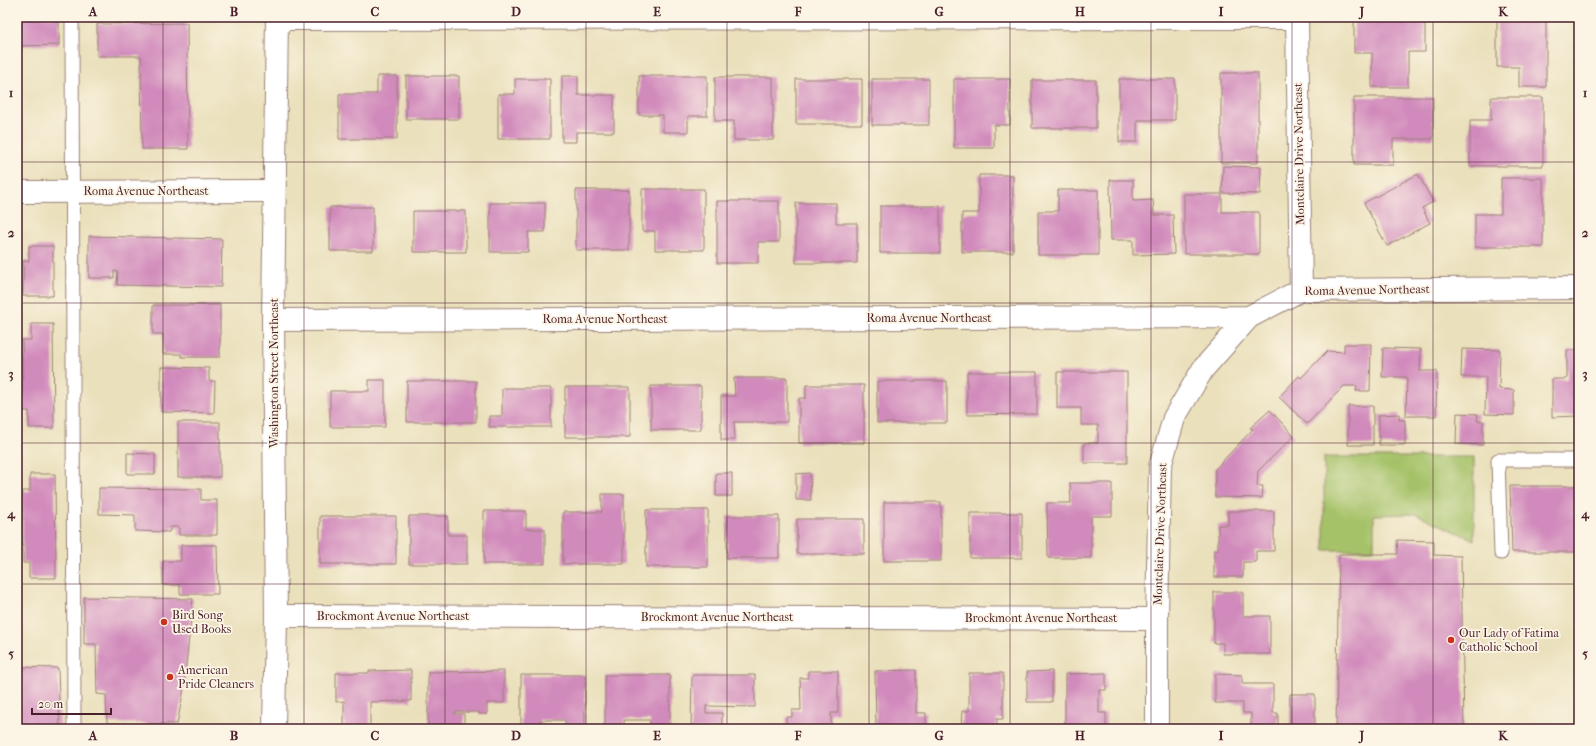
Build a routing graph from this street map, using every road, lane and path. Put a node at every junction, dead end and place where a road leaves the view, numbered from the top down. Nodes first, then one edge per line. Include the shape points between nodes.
1 (72, 17) edge
2 (278, 18) edge
3 (1297, 18) edge
4 (72, 191) junction
5 (274, 191) junction
6 (17, 192) edge
7 (1579, 288) edge
8 (1301, 290) junction
9 (1248, 317) junction
10 (273, 320) junction
11 (1579, 460) edge
12 (1501, 553) dead end
13 (276, 616) junction
14 (1157, 619) junction
15 (74, 729) edge
16 (274, 729) edge
17 (1158, 729) edge

1 - 4 lane
2 - 3 street
2 - 5 street, Washington Street Northeast
3 - 8 street, Montclaire Drive Northeast
4 - 5 street, Roma Avenue Northeast
4 - 6 street, Roma Avenue Northeast
4 - 15 lane
5 - 10 street, Washington Street Northeast
7 - 8 street, Roma Avenue Northeast
8 - 9 street, Roma Avenue Northeast
9 - 10 street, Roma Avenue Northeast
9 - 14 street, Montclaire Drive Northeast via 1203,369 1174,418 1160,467
10 - 13 street, Washington Street Northeast
11 - 12 lane via 1498,460
13 - 14 street, Brockmont Avenue Northeast
13 - 16 street, Washington Street Northeast
14 - 17 street, Montclaire Drive Northeast

